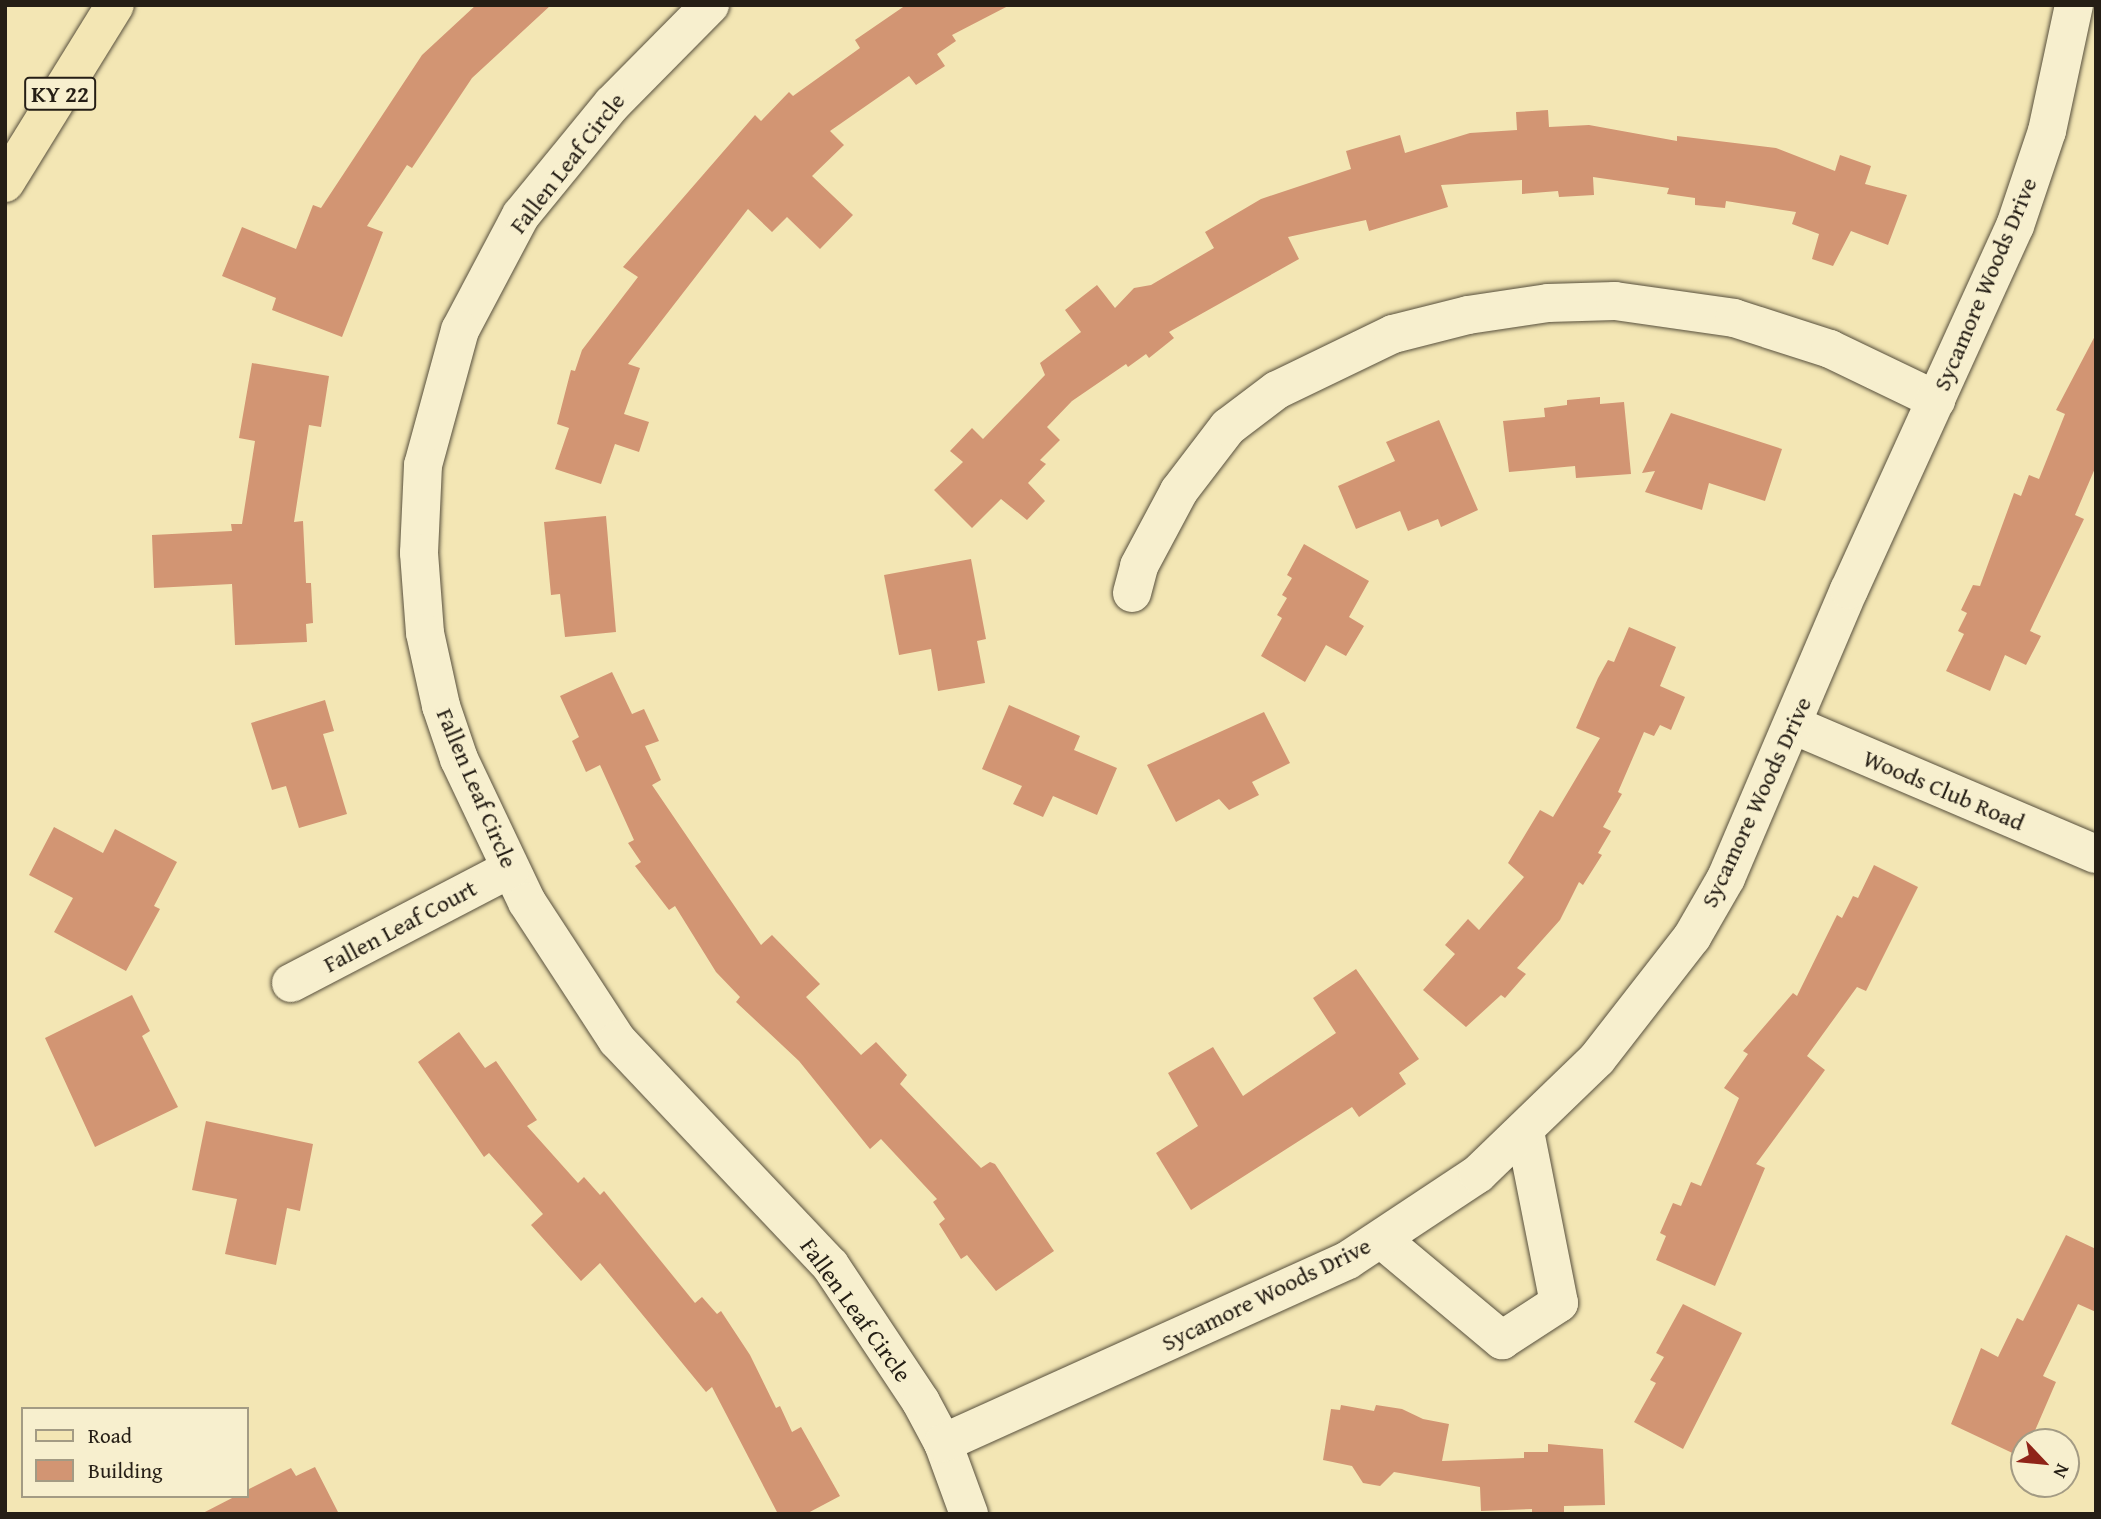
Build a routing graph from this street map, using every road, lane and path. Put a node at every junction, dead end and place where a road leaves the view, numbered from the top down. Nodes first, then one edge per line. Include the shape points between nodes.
1 (115, 5) edge
2 (710, 5) edge
3 (2074, 5) edge
4 (5, 183) edge
5 (1936, 400) junction
6 (1132, 593) dead end
7 (1793, 725) junction
8 (2096, 854) edge
9 (510, 869) junction
10 (291, 983) dead end
11 (1525, 1131) junction
12 (1381, 1239) junction
13 (943, 1443) junction
14 (969, 1514) edge

1 - 4 main road, KY 22
2 - 9 street, Fallen Leaf Circle via 612,104 521,215 460,330 423,465 419,553 430,657 459,760
3 - 5 street, Sycamore Woods Drive via 2047,131 2015,226
5 - 6 street via 1830,349 1734,318 1615,301 1548,303 1468,315 1393,334 1277,390 1228,427 1179,491 1139,566
5 - 7 street, Sycamore Woods Drive
7 - 8 street, Woods Club Road
7 - 11 street, Sycamore Woods Drive via 1726,878 1692,937 1597,1059
9 - 10 street, Fallen Leaf Court
9 - 13 street, Fallen Leaf Circle via 617,1040 830,1265 880,1334
11 - 12 street, Sycamore Woods Drive via 1478,1174
11 - 12 street via 1559,1303 1502,1340
12 - 13 street, Sycamore Woods Drive via 1289,1288
13 - 14 street, Fallen Leaf Circle

